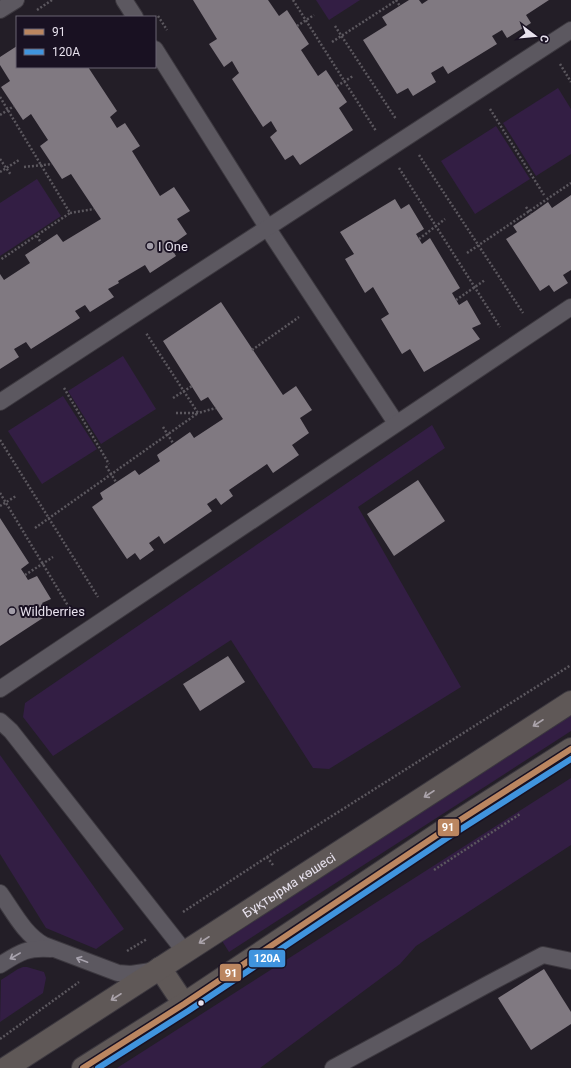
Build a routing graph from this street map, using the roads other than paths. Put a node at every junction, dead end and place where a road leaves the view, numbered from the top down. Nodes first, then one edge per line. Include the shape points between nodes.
1 (16, 0) edge
2 (124, 0) edge
3 (0, 10) edge
4 (134, 16) edge
5 (571, 30) edge
6 (156, 51) edge
7 (268, 227) junction
8 (571, 307) edge
9 (0, 402) edge
10 (396, 423) junction
11 (0, 689) edge
12 (571, 702) edge
13 (0, 721) edge
14 (571, 749) edge
15 (0, 893) edge
16 (0, 905) edge
17 (16, 915) junction
18 (58, 950) junction
19 (185, 952) junction
20 (571, 961) edge
21 (0, 965) edge
22 (160, 968) junction
23 (184, 1004) junction
24 (6, 1068) edge
25 (83, 1068) edge
26 (333, 1068) edge

1 - 3 lane
2 - 4 lane
5 - 7 lane
6 - 7 lane
7 - 9 lane
7 - 10 lane
8 - 10 lane
10 - 11 lane
12 -> 19 main road, Бұқтырма көшесі
13 - 19 lane via 11,731
14 - 23 main road
15 - 17 lane
16 - 17 lane
17 - 18 lane via 35,940
18 -> 21 lane via 27,949
22 -> 18 lane via 141,974 118,973
19 - 22 main road, Бұқтырма көшесі
20 - 26 lane via 543,955
22 - 23 main road
22 -> 24 main road, Бұқтырма көшесі
23 - 25 main road

